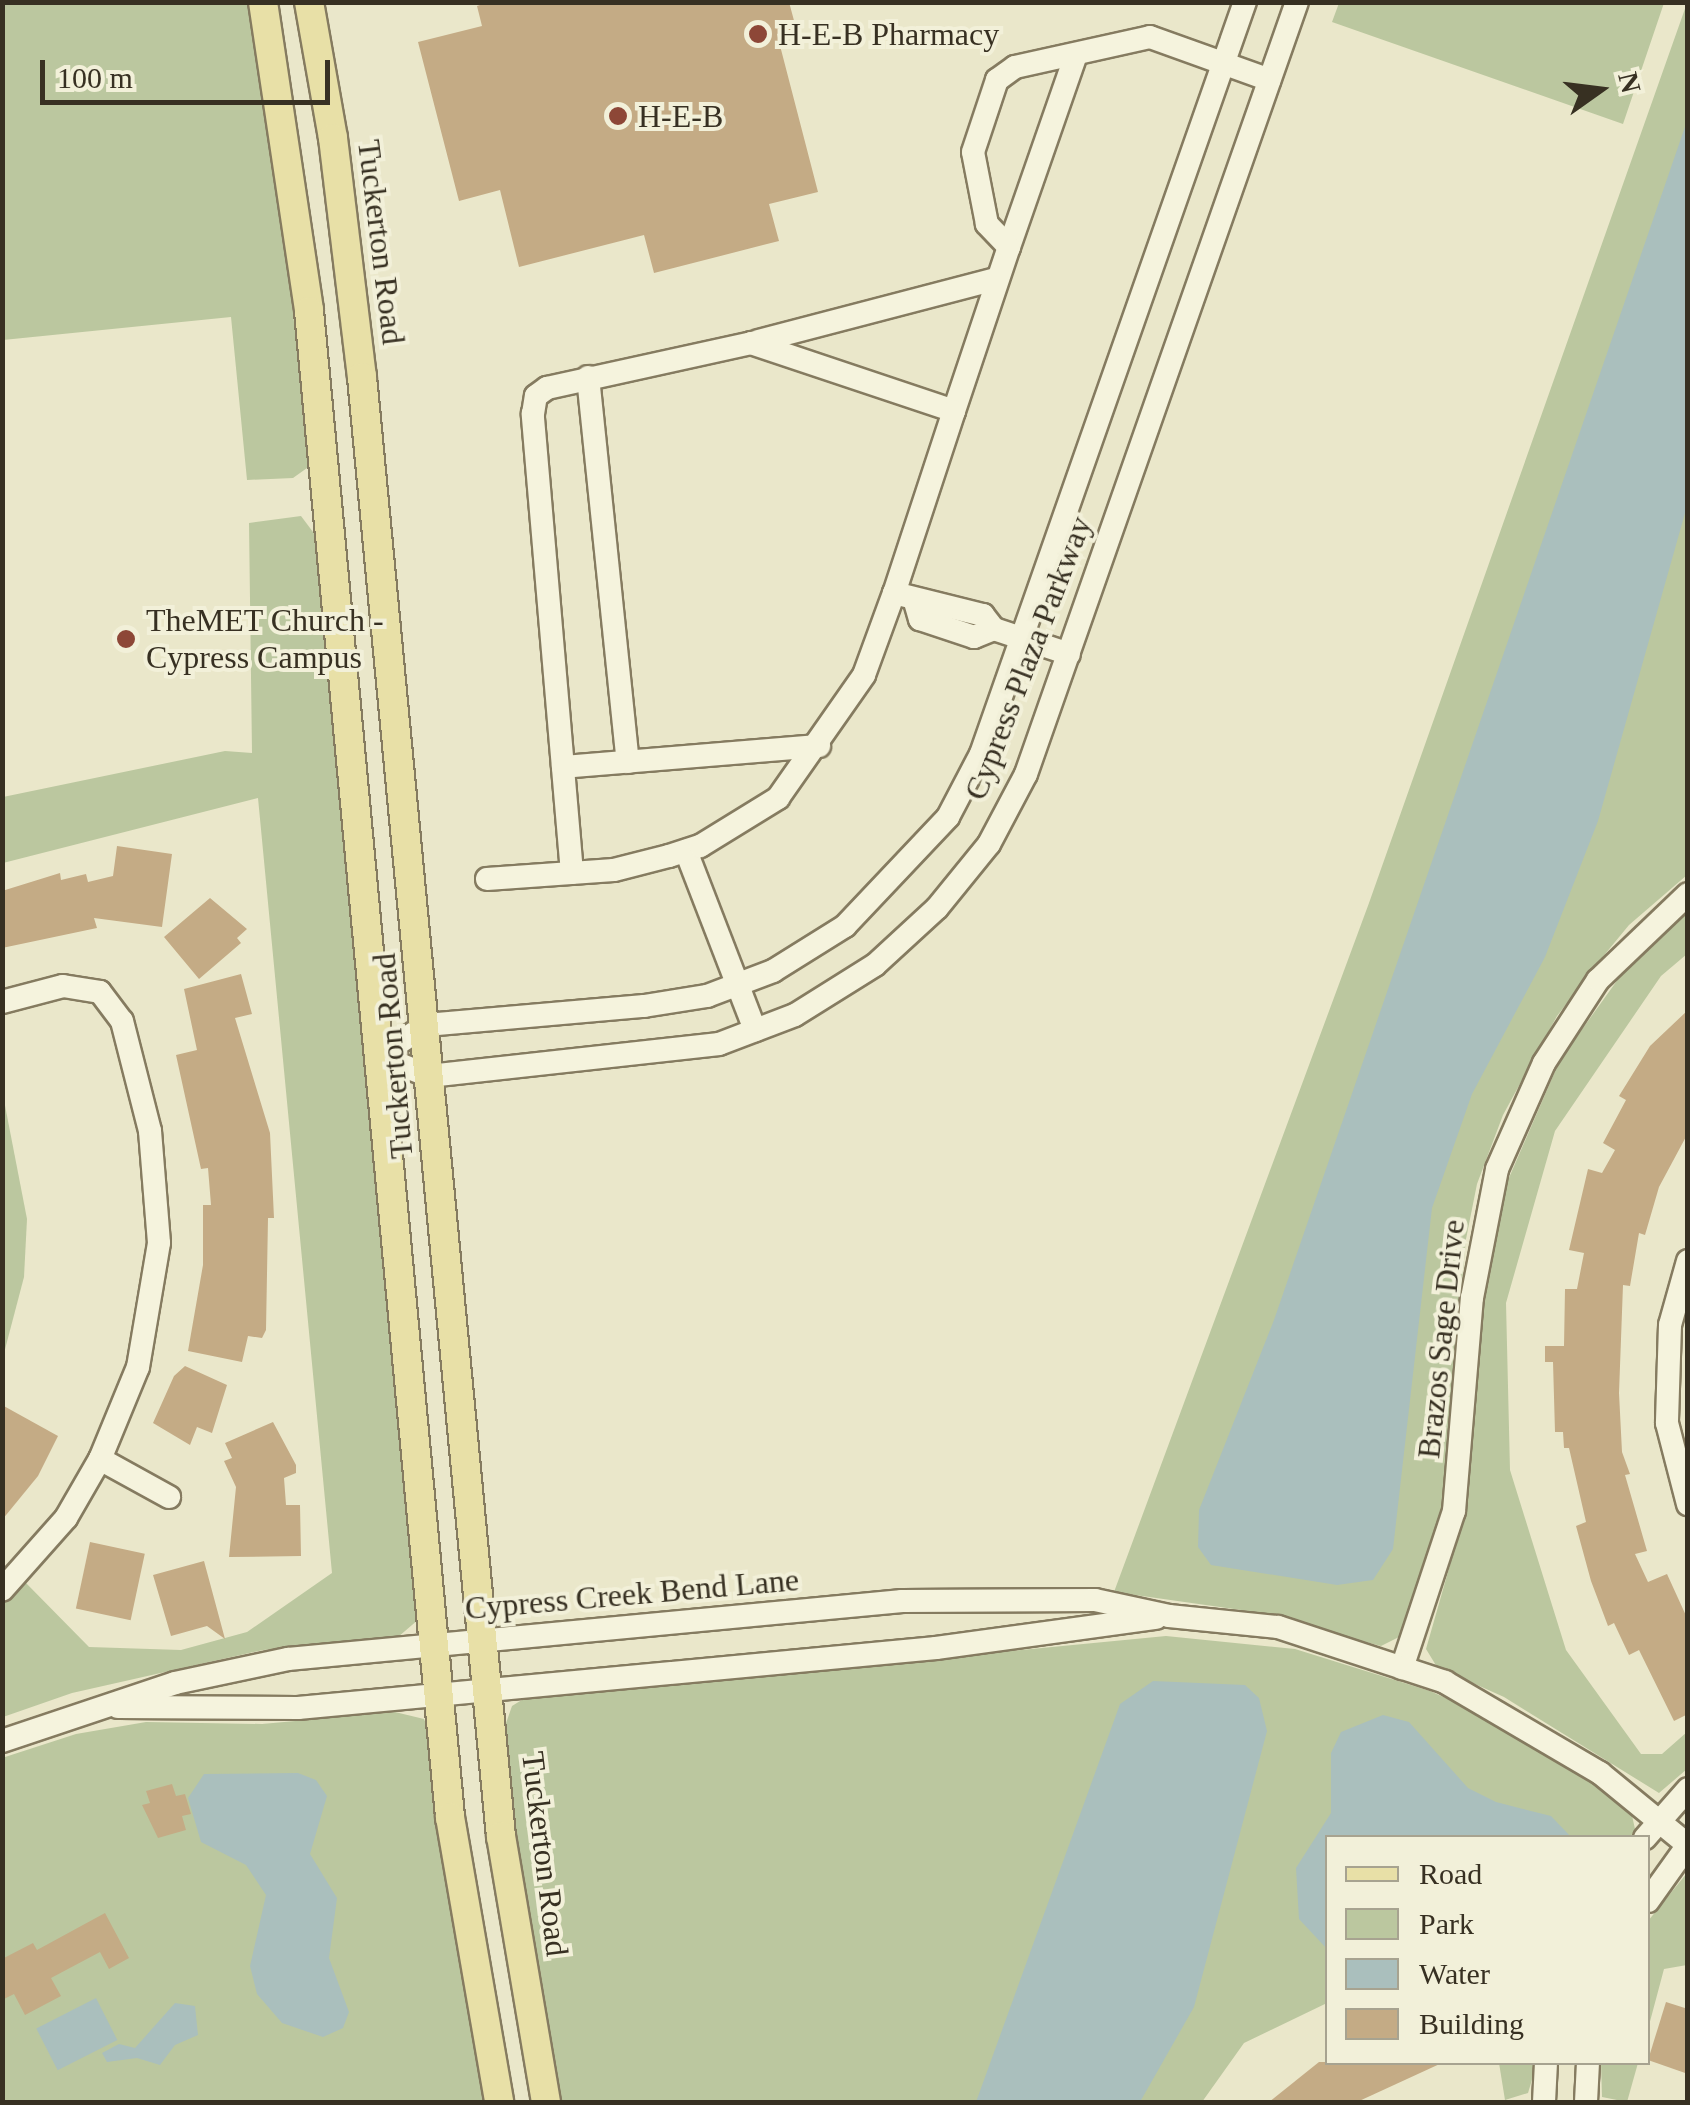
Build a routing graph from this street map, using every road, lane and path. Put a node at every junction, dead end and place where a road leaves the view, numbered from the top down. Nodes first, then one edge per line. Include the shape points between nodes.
1 (263, 2) edge
2 (309, 2) edge
3 (1245, 2) edge
4 (1297, 2) edge
5 (1076, 55) junction
6 (1223, 66) junction
7 (1270, 80) junction
8 (1010, 247) junction
9 (996, 279) junction
10 (751, 343) junction
11 (588, 377) junction
12 (954, 411) junction
13 (370, 486) junction
14 (326, 492) junction
15 (905, 598) junction
16 (1022, 636) junction
17 (1068, 654) junction
18 (819, 746) junction
19 (628, 762) junction
20 (563, 767) junction
21 (686, 851) junction
22 (572, 873) junction
23 (487, 878) dead end
24 (1688, 894) edge
25 (739, 984) junction
26 (2, 1002) edge
27 (426, 1025) junction
28 (755, 1030) junction
29 (379, 1056) junction
30 (429, 1076) junction
31 (1688, 1261) edge
32 (100, 1459) junction
33 (169, 1497) dead end
34 (1688, 1504) edge
35 (2, 1590) edge
36 (1170, 1616) junction
37 (485, 1641) junction
38 (436, 1644) junction
39 (1402, 1668) junction
40 (491, 1691) junction
41 (438, 1695) junction
42 (104, 1706) junction
43 (2, 1741) edge
44 (1688, 1789) edge
45 (1653, 1830) edge
46 (1688, 1845) edge
47 (1650, 1899) edge
48 (1546, 2065) edge
49 (1588, 2065) edge
50 (498, 2102) edge
51 (546, 2102) edge
52 (1544, 2102) edge
53 (1586, 2102) edge

1 - 14 main road, Tuckerton Road via 309,312
2 - 13 main road, Tuckerton Road via 350,258
3 - 6 street, Cypress Plaza Parkway
4 - 7 street, Cypress Plaza Parkway
5 - 6 street via 1150,37
5 - 8 street
5 - 8 street via 1015,67 997,80 972,152 987,224
6 - 7 street
6 - 16 street, Cypress Plaza Parkway
7 - 17 street, Cypress Plaza Parkway
8 - 9 street
9 - 10 street
9 - 12 street
10 - 11 street
10 - 12 street
11 - 19 street
11 - 20 street via 536,396 533,414
12 - 15 street
13 - 14 main road
13 - 27 main road, Tuckerton Road
14 - 29 main road, Tuckerton Road
15 - 16 street via 984,615 994,630
15 - 18 street
16 - 17 street
16 - 25 street, Cypress Plaza Parkway via 981,754 948,817 845,926
17 - 28 street, Cypress Plaza Parkway via 1026,774 989,844 937,908 875,965 795,1015
18 - 19 street
18 - 21 street via 778,798
19 - 20 street
20 - 22 street
21 - 22 street
21 - 25 street
22 - 23 street
24 - 39 street, Brazos Sage Drive via 1598,980 1544,1063 1496,1169 1472,1298 1454,1511
25 - 27 street, Cypress Plaza Parkway via 644,1006
25 - 28 street
26 - 32 street via 63,986 100,992 122,1021 150,1131 159,1244 138,1367
27 - 29 street, Cypress Plaza Parkway
27 - 30 main road, Tuckerton Road
28 - 30 street, Cypress Plaza Parkway via 720,1044 650,1055
29 - 30 street, Cypress Plaza Parkway
29 - 38 main road, Tuckerton Road
30 - 37 main road, Tuckerton Road
31 - 34 street via 1670,1326 1667,1424
32 - 33 street
32 - 35 street via 66,1518
36 - 37 street, Cypress Creek Bend Lane via 1095,1600 963,1598
36 - 39 street, Cypress Creek Bend Lane via 1278,1626
36 - 40 street, Cypress Creek Bend Lane via 936,1648
37 - 38 street, Cypress Creek Bend Lane
37 - 40 main road, Tuckerton Road
38 - 41 main road, Tuckerton Road
38 - 42 street, Cypress Creek Bend Lane via 241,1667
39 - 45 street, Cypress Creek Bend Lane via 1445,1682 1600,1772
40 - 41 street, Cypress Creek Bend Lane
40 - 51 main road, Tuckerton Road via 501,1836
41 - 42 street, Cypress Creek Bend Lane via 262,1709
41 - 50 main road, Tuckerton Road via 450,1816
42 - 43 street, Cypress Creek Bend Lane
44 - 45 street
45 - 46 street, Cypress Creek Bend Lane
46 - 47 street
48 - 52 street
49 - 53 street

